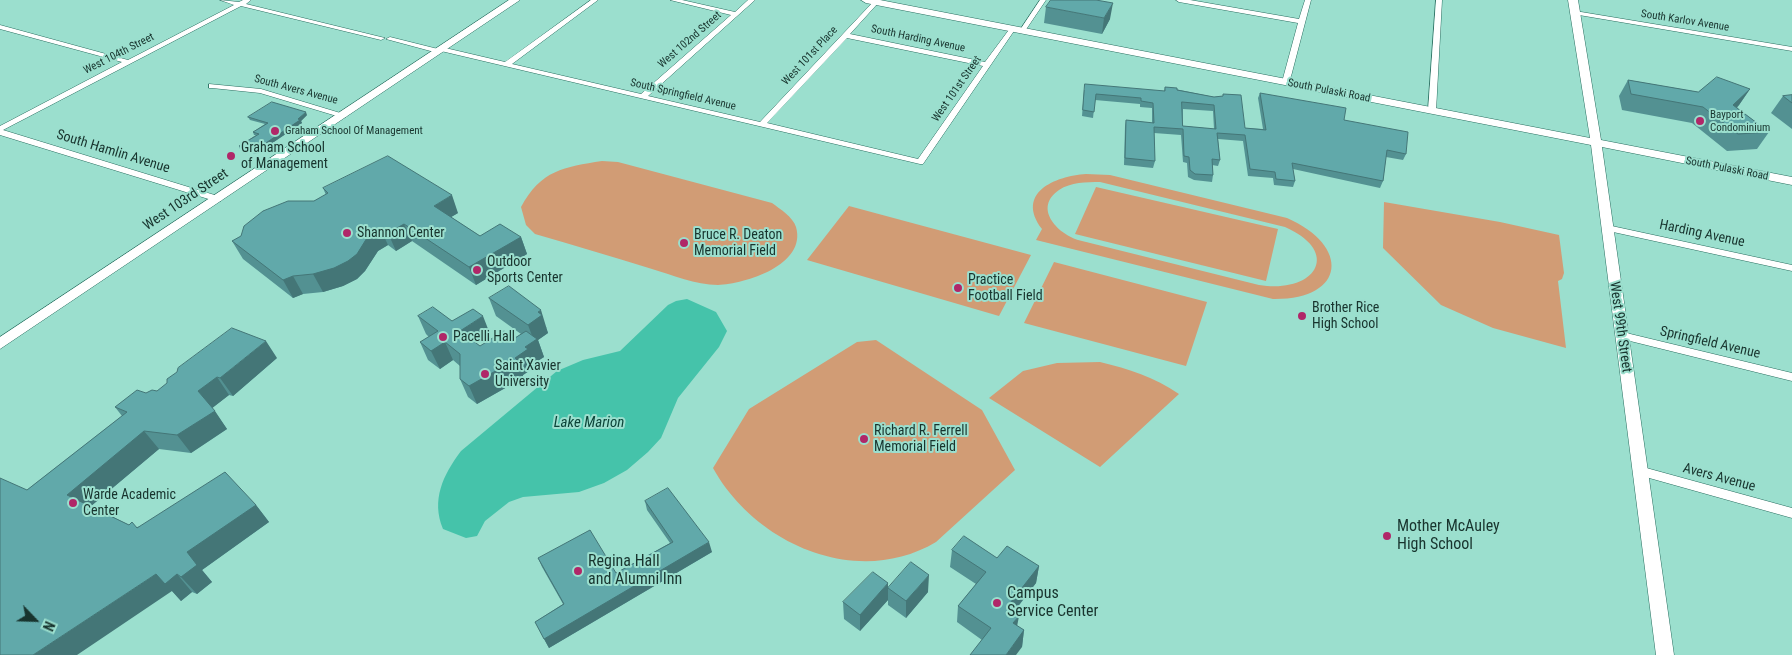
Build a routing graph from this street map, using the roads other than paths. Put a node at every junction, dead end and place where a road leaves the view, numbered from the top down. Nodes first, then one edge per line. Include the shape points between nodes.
1 (223, 0) edge
2 (248, 0) edge
3 (514, 0) edge
4 (595, 0) edge
5 (673, 0) edge
6 (752, 0) edge
7 (1043, 0) edge
8 (1179, 0) edge
9 (1308, 0) edge
10 (1439, 0) edge
11 (1573, 0) edge
12 (871, 1) edge
13 (240, 4) junction
14 (1575, 13) junction
15 (737, 14) junction
16 (1302, 22) junction
17 (0, 27) edge
18 (1018, 29) junction
19 (844, 36) junction
20 (381, 38) dead end
21 (390, 40) dead end
22 (1792, 49) edge
23 (440, 50) junction
24 (129, 62) junction
25 (506, 65) junction
26 (987, 65) junction
27 (1286, 82) junction
28 (212, 86) dead end
29 (642, 97) junction
30 (1432, 111) junction
31 (343, 114) junction
32 (761, 125) junction
33 (0, 130) edge
34 (1596, 143) junction
35 (920, 162) joint
36 (1792, 181) edge
37 (218, 199) junction
38 (1607, 228) junction
39 (1792, 268) edge
40 (1622, 336) junction
41 (0, 344) edge
42 (1792, 377) edge
43 (1639, 471) junction
44 (1792, 513) edge
45 (1669, 654) edge

1 - 13 street
2 - 13 street, West 104th Street
3 - 23 main road, West 103rd Street
4 - 25 street
5 - 15 street
6 - 15 street, West 102nd Street
7 - 18 street, West 101st Street
8 - 16 street
9 - 16 street
10 - 30 street
11 - 14 main road, West 99th Street
12 - 18 main road, South Pulaski Road
12 - 19 street, West 101st Place
13 - 20 street
13 - 24 street, West 104th Street
14 - 22 street, South Karlov Avenue
14 - 34 main road, West 99th Street
15 - 29 street, West 102nd Street
16 - 27 street
17 - 24 street
18 - 26 street, West 101st Street
18 - 27 main road, South Pulaski Road
19 - 26 street, South Harding Avenue
19 - 32 street, West 101st Place
21 - 23 street, South Springfield Avenue
23 - 25 street, South Springfield Avenue
23 - 31 main road, West 103rd Street
24 - 33 street, West 104th Street
25 - 29 street, South Springfield Avenue
26 - 35 street, West 101st Street
27 - 30 main road, South Pulaski Road
28 - 31 street, South Avers Avenue via 261,92
29 - 32 street, South Springfield Avenue
30 - 34 main road, South Pulaski Road
31 - 37 main road, West 103rd Street
32 - 35 street, South Springfield Avenue
33 - 37 street, South Hamlin Avenue
34 - 36 main road, South Pulaski Road
34 - 38 main road, West 99th Street
37 - 41 main road, West 103rd Street
38 - 39 street, Harding Avenue
38 - 40 main road, West 99th Street
40 - 42 street, Springfield Avenue
40 - 43 main road, West 99th Street
43 - 44 street, Avers Avenue
43 - 45 main road, West 99th Street

